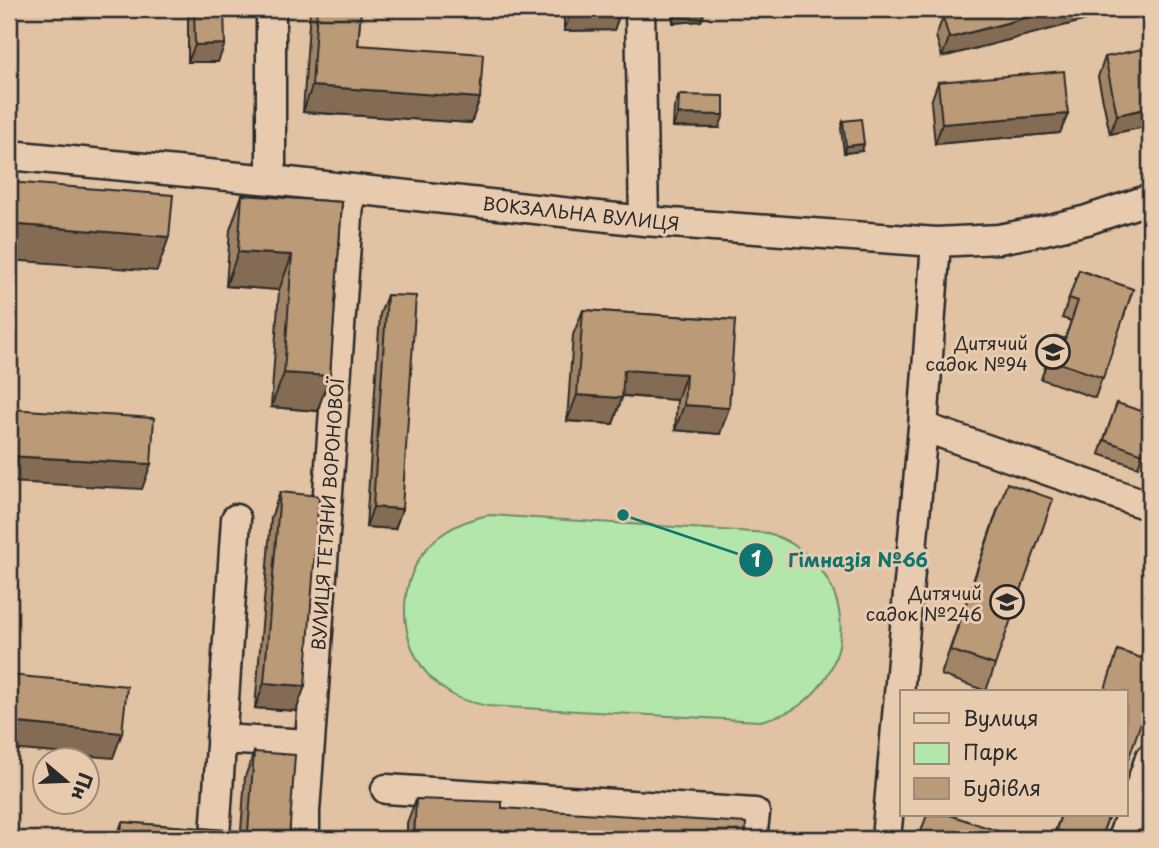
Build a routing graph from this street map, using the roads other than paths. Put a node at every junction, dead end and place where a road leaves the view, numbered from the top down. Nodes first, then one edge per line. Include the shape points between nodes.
1 (271, 9) edge
2 (640, 9) edge
3 (9, 155) edge
4 (271, 180) junction
5 (350, 189) junction
6 (1150, 199) edge
7 (644, 220) junction
8 (936, 242) junction
9 (923, 427) junction
10 (1147, 505) dead end
11 (236, 519) dead end
12 (221, 739) junction
13 (310, 744) junction
14 (1150, 758) edge
15 (386, 789) dead end
16 (215, 836) edge
17 (305, 839) edge
18 (752, 839) edge
19 (886, 839) edge
20 (1122, 839) edge

1 - 4 street
2 - 7 street
3 - 4 street, ВОКЗАЛЬНА ВУЛИЦЯ
4 - 5 street, ВОКЗАЛЬНА ВУЛИЦЯ
5 - 7 street, ВОКЗАЛЬНА ВУЛИЦЯ
5 - 13 street, ВУЛИЦЯ ТЕТЯНИ ВОРОНОВОЇ
6 - 8 street, ВОКЗАЛЬНА ВУЛИЦЯ via 1045,230 999,239
7 - 8 street, ВОКЗАЛЬНА ВУЛИЦЯ
8 - 9 street
9 - 10 street
9 - 19 street
11 - 12 street
12 - 13 street
12 - 16 street
13 - 17 street, ВУЛИЦЯ ТЕТЯНИ ВОРОНОВОЇ
14 - 20 street
15 - 18 street via 755,813

